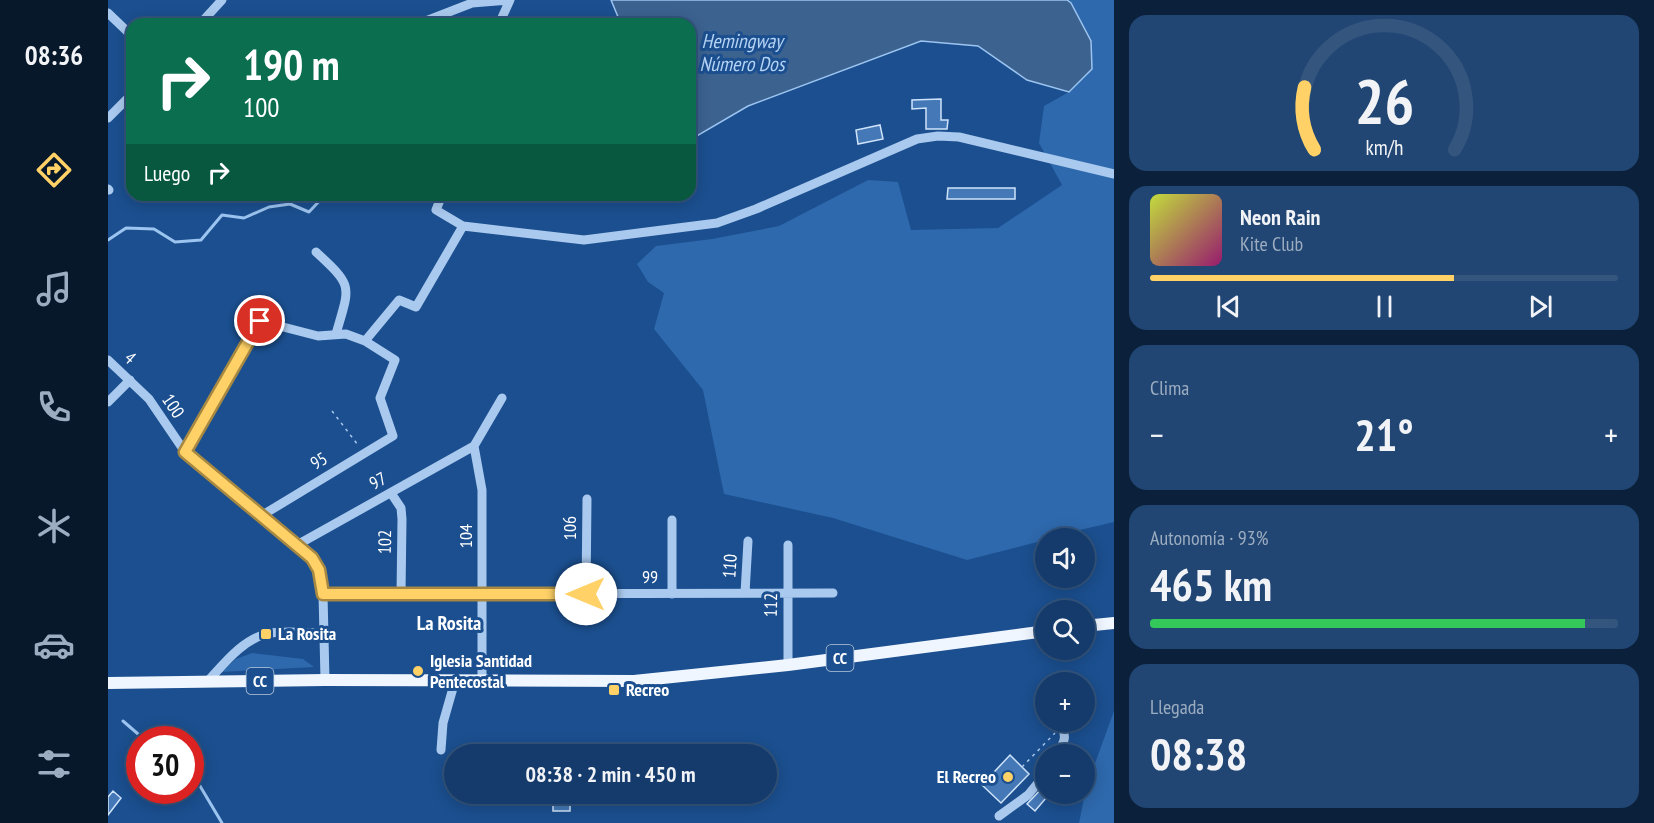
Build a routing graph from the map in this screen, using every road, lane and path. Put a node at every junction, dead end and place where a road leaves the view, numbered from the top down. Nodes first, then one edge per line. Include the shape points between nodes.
1 (222, 0) edge
2 (509, 0) edge
3 (108, 13) edge
4 (206, 18) edge
5 (433, 18) edge
6 (502, 18) edge
7 (126, 30) edge
8 (126, 100) edge
9 (108, 118) edge
10 (1114, 174) edge
11 (440, 201) edge
12 (463, 226) junction
13 (316, 252) dead end
14 (336, 334) junction
15 (365, 341) junction
16 (108, 360) edge
17 (130, 380) junction
18 (502, 398) dead end
19 (108, 402) edge
20 (332, 411) dead end
21 (474, 446) junction
22 (185, 452) junction
23 (364, 453) junction
24 (391, 493) junction
25 (587, 500) dead end
26 (261, 516) junction
27 (672, 520) dead end
28 (748, 542) dead end
29 (297, 545) junction
30 (788, 545) dead end
31 (788, 592) junction
32 (744, 593) junction
33 (833, 593) dead end
34 (323, 594) junction
35 (401, 594) junction
36 (586, 594) junction
37 (672, 594) junction
38 (482, 595) junction
39 (1114, 623) edge
40 (1095, 625) edge
41 (1035, 632) edge
42 (322, 633) junction
43 (788, 665) junction
44 (325, 680) junction
45 (455, 681) junction
46 (483, 681) junction
47 (108, 682) edge
48 (207, 682) junction
49 (1054, 732) edge
50 (441, 750) dead end
51 (1022, 767) dead end
52 (1035, 786) edge
53 (999, 816) dead end

1 - 4 street
2 - 5 street via 471,3
2 - 6 street
3 - 7 street
8 - 9 street
10 - 12 street via 959,137 939,136 917,139 717,223 584,240
11 - 12 street via 436,210
12 - 15 street via 416,307 399,300
13 - 14 street via 342,276 348,294
14 - 15 street
14 - 22 street via 318,336 260,321
15 - 23 street, 95 via 395,360 380,398 393,436
16 - 17 street, 4
17 - 19 street
17 - 22 street, 100 via 149,399
18 - 21 street
20 - 23 path
21 - 24 street, 97
21 - 38 street, 104 via 482,490
22 - 26 street, 100
23 - 26 street, 95
24 - 29 street, 97
24 - 35 street, 102 via 401,508
25 - 36 street, 106
26 - 29 street, 100
27 - 37 street
28 - 32 street, 110
29 - 34 street, 100 via 319,570
30 - 31 street, 112
31 - 32 street, 99
31 - 33 street, 99
31 - 43 street, 112
32 - 37 street, 99
34 - 35 street, 99
34 - 42 street, 100
35 - 38 street, 99
36 - 37 street, 99
36 - 38 street, 99
38 - 46 street, 104
39 - 40 main road
41 - 43 main road, CC
42 - 44 street, 100
42 - 48 street via 266,634 232,655
43 - 46 main road, CC via 634,681
44 - 45 main road, CC
44 - 48 main road, CC
45 - 46 main road, CC
45 - 50 street via 443,723
47 - 48 main road, CC
49 - 51 path
52 - 53 street

